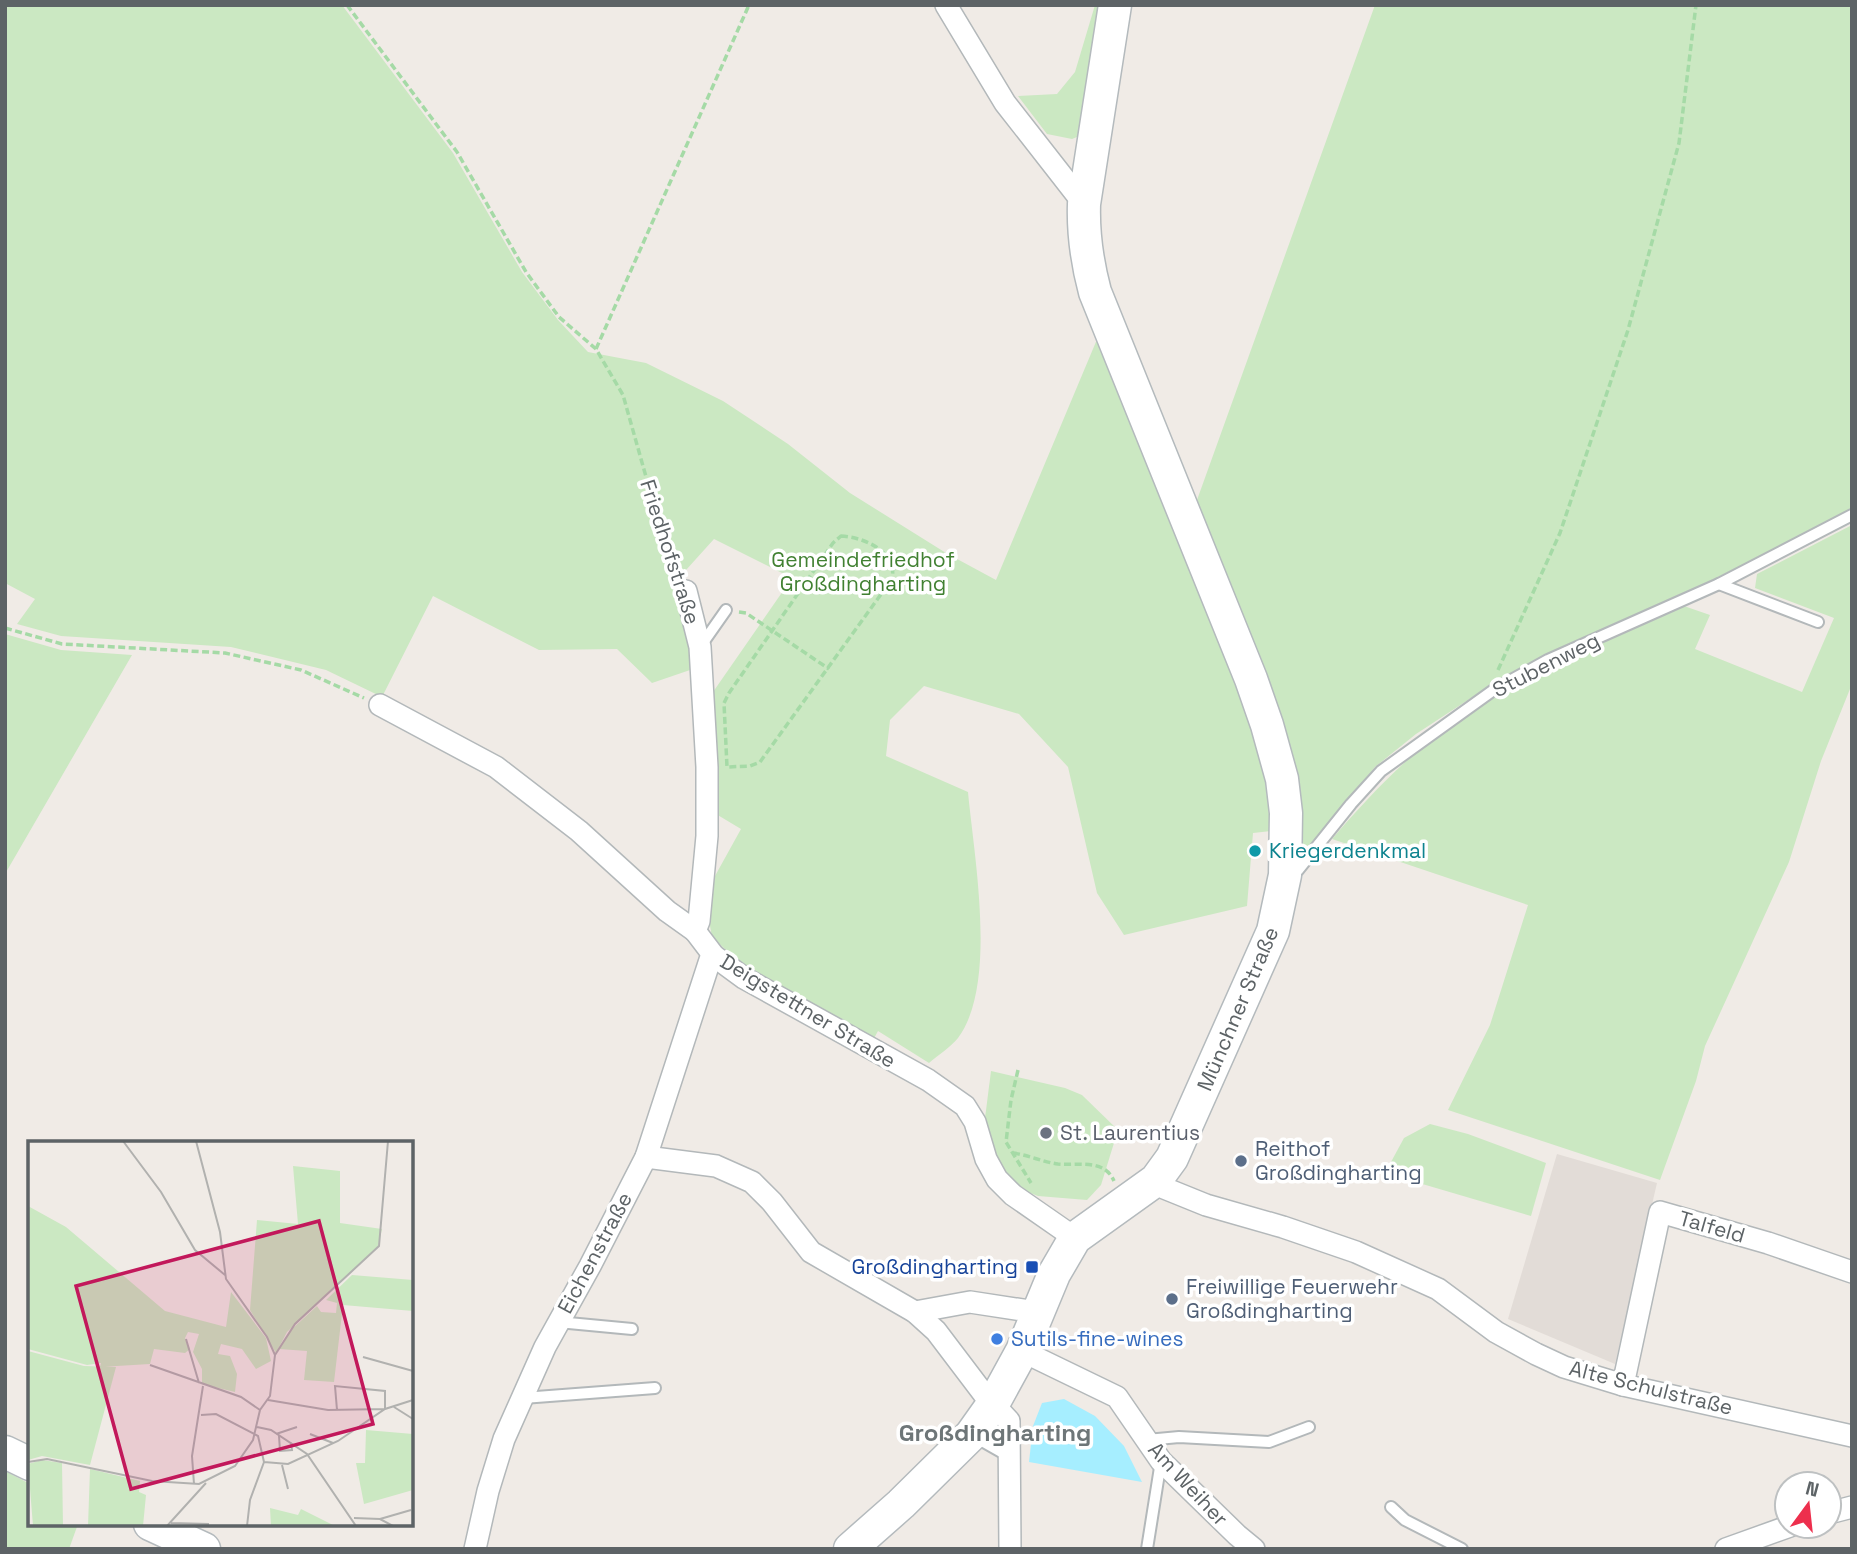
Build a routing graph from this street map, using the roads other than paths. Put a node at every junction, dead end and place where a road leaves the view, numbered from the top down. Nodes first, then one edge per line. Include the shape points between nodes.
1 (946, 5) edge
2 (1115, 5) edge
3 (1083, 204) junction
4 (1852, 516) edge
5 (1718, 584) junction
6 (686, 591) road end
7 (726, 610) road end
8 (1818, 622) dead end
9 (700, 647) junction
10 (380, 705) road end
11 (1285, 875) junction
12 (695, 931) junction
13 (714, 956) junction
14 (646, 1157) junction
15 (1156, 1180) junction
16 (1075, 1238) junction
17 (1852, 1272) edge
18 (915, 1312) junction
19 (1036, 1312) junction
20 (558, 1322) junction
21 (632, 1329) dead end
22 (1022, 1352) junction
23 (1623, 1385) junction
24 (655, 1388) dead end
25 (523, 1398) junction
26 (993, 1404) junction
27 (1309, 1427) dead end
28 (971, 1435) junction
29 (1852, 1436) edge
30 (1147, 1440) junction
31 (5, 1452) edge
32 (1010, 1457) junction
33 (1161, 1461) junction
34 (28, 1463) edge
35 (1391, 1507) dead end
36 (154, 1526) edge
37 (1773, 1532) edge
38 (1236, 1542) edge
39 (204, 1549) edge
40 (475, 1549) edge
41 (850, 1549) edge
42 (1010, 1549) edge
43 (1147, 1549) edge
44 (1254, 1549) edge
45 (1462, 1549) edge
46 (1726, 1549) edge

1 - 3 street via 1005,103
2 - 3 street, Münchner Straße
3 - 11 street, Münchner Straße via 1095,292 1267,725 1282,779
4 - 5 lane, Stubenweg
5 - 8 lane
5 - 11 lane, Stubenweg via 1548,660 1495,689 1381,771 1298,870
6 - 9 street, Friedhofstraße
7 - 9 lane
9 - 12 street, Friedhofstraße via 707,836
10 - 12 street, Deigstettner Straße via 496,768 579,831
11 - 15 street, Münchner Straße via 1273,931 1183,1136
12 - 13 street, Deigstettner Straße
13 - 14 street, Eichenstraße
13 - 16 street, Deigstettner Straße via 965,1106 997,1179
14 - 18 street via 716,1166 752,1182 811,1252
14 - 20 street, Eichenstraße
15 - 16 street, Münchner Straße
15 - 23 street, Alte Schulstraße via 1164,1188 1206,1205 1356,1252 1438,1289 1496,1332 1536,1354
16 - 19 street, Münchner Straße
17 - 23 street, Talfeld via 1768,1242 1660,1212
18 - 19 street via 970,1302
18 - 26 street via 936,1331
19 - 22 street, Münchner Straße
20 - 21 lane
20 - 25 street, Eichenstraße
22 - 26 street, Münchner Straße
22 - 30 street, Am Weiher via 1117,1397
23 - 29 street, Alte Schulstraße
24 - 25 lane
25 - 40 street, Eichenstraße via 504,1439
26 - 28 street, Münchner Straße
26 - 32 street via 1009,1421
27 - 30 lane via 1269,1442 1179,1437
28 - 32 lane
28 - 41 street, Münchner Straße
30 - 33 street, Am Weiher
31 - 34 street
32 - 42 street
33 - 38 street, Am Weiher
33 - 43 lane
35 - 45 lane via 1405,1520
36 - 39 street
37 - 46 street
38 - 44 street, Am Weiher

